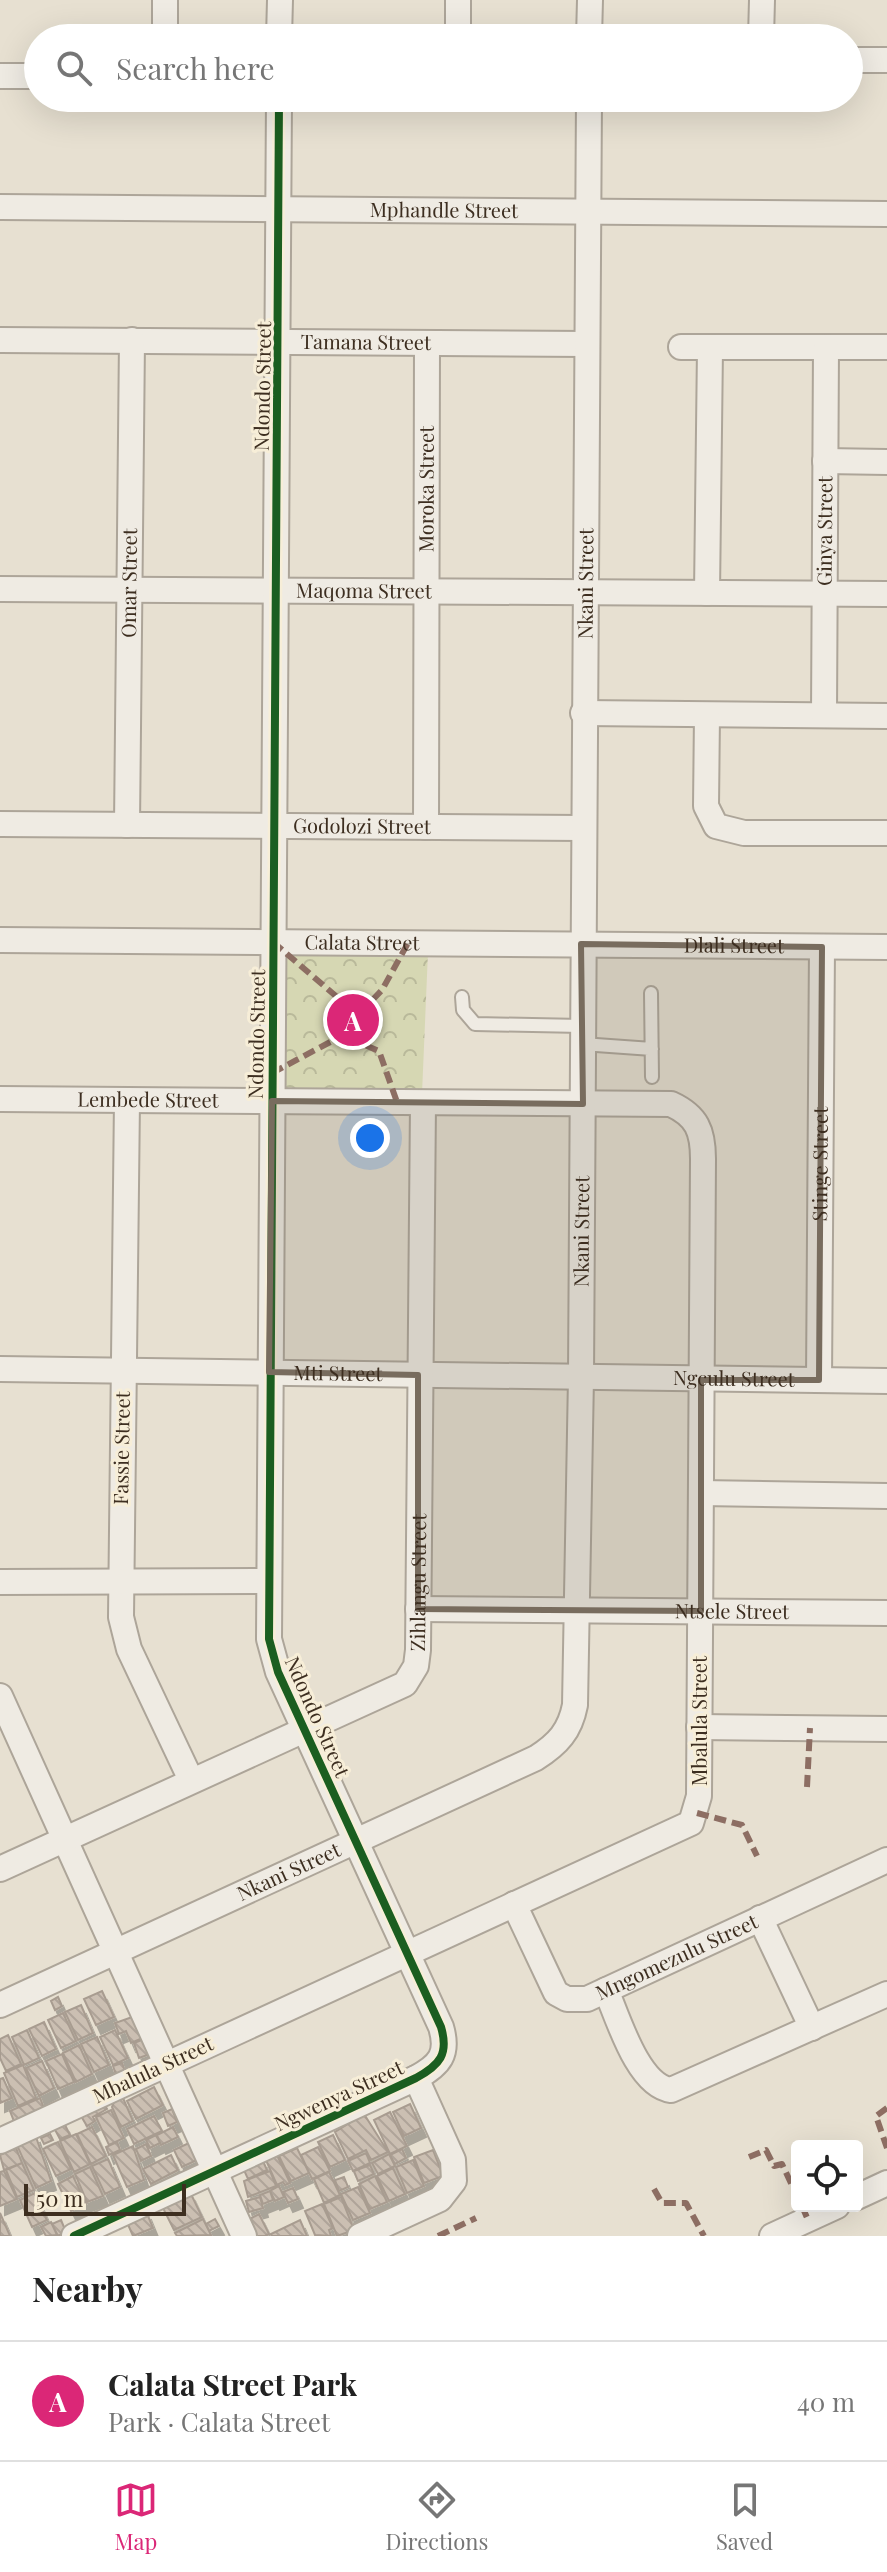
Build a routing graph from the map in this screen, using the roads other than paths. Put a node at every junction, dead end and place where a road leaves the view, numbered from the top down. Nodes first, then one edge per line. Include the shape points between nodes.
1 (165, 0) edge
2 (280, 0) edge
3 (458, 0) edge
4 (590, 0) edge
5 (762, 0) edge
6 (165, 24) edge
7 (279, 24) edge
8 (458, 24) edge
9 (589, 24) edge
10 (761, 24) edge
11 (863, 60) edge
12 (887, 60) edge
13 (0, 76) edge
14 (24, 76) edge
15 (279, 112) edge
16 (589, 112) edge
17 (0, 207) edge
18 (280, 209) junction
19 (588, 211) junction
20 (887, 214) edge
21 (0, 340) edge
22 (132, 340) junction
23 (279, 341) junction
24 (427, 343) junction
25 (587, 344) junction
26 (681, 347) dead end
27 (887, 347) edge
28 (710, 348) junction
29 (826, 348) junction
30 (825, 461) junction
31 (887, 462) edge
32 (0, 589) edge
33 (129, 590) junction
34 (277, 591) junction
35 (427, 592) junction
36 (584, 593) junction
37 (707, 593) junction
38 (823, 594) junction
39 (887, 594) edge
40 (583, 713) junction
41 (707, 715) junction
42 (824, 715) junction
43 (887, 716) edge
44 (0, 824) edge
45 (127, 825) junction
46 (274, 826) junction
47 (426, 827) junction
48 (582, 828) junction
49 (887, 833) edge
50 (0, 940) edge
51 (273, 942) junction
52 (581, 944) junction
53 (822, 947) junction
54 (887, 947) edge
55 (651, 993) dead end
56 (462, 997) dead end
57 (582, 1035) junction
58 (652, 1049) junction
59 (652, 1077) dead end
60 (0, 1099) edge
61 (127, 1100) junction
62 (272, 1101) junction
63 (423, 1103) junction
64 (583, 1104) junction
65 (0, 1369) edge
66 (123, 1370) junction
67 (269, 1372) junction
68 (418, 1375) junction
69 (581, 1377) junction
70 (701, 1380) junction
71 (819, 1380) junction
72 (887, 1381) edge
73 (701, 1493) junction
74 (887, 1496) edge
75 (121, 1581) junction
76 (268, 1581) junction
77 (0, 1582) edge
78 (418, 1609) junction
79 (575, 1610) junction
80 (701, 1611) junction
81 (887, 1613) edge
82 (0, 1696) edge
83 (699, 1727) junction
84 (303, 1728) junction
85 (887, 1729) edge
86 (191, 1780) junction
87 (65, 1839) junction
88 (355, 1841) junction
89 (887, 1860) edge
90 (0, 1869) edge
91 (514, 1904) junction
92 (760, 1918) junction
93 (116, 1952) junction
94 (407, 1953) junction
95 (606, 1990) junction
96 (887, 1994) edge
97 (0, 2005) edge
98 (812, 2028) junction
99 (166, 2064) junction
100 (416, 2078) junction
101 (0, 2141) edge
102 (215, 2171) junction
103 (887, 2183) edge
104 (863, 2194) edge
105 (824, 2212) edge
106 (74, 2236) edge
107 (244, 2236) edge
108 (360, 2236) edge
109 (772, 2236) edge

1 - 6 street
2 - 7 street
3 - 8 street
4 - 9 street
5 - 10 street
11 - 12 street
13 - 14 street
15 - 18 street, Ndondo Street
16 - 19 street, Nkani Street
17 - 18 street, Mphandle Street
18 - 19 street, Mphandle Street
18 - 23 street, Ndondo Street
19 - 20 street, Mphandle Street
19 - 25 street, Nkani Street
21 - 22 street, Tamana Street
22 - 23 street, Tamana Street
22 - 33 street, Omar Street
23 - 24 street, Tamana Street
23 - 34 street, Ndondo Street
24 - 25 street, Tamana Street
24 - 35 street, Moroka Street
25 - 36 street, Nkani Street
26 - 28 street
27 - 29 street
28 - 29 street
28 - 37 street
29 - 30 street, Ginya Street
30 - 31 street
30 - 38 street, Ginya Street
32 - 33 street, Maqoma Street
33 - 34 street, Maqoma Street
33 - 45 street, Omar Street
34 - 35 street, Maqoma Street
34 - 46 street, Ndondo Street
35 - 36 street, Maqoma Street
35 - 47 street, Moroka Street
36 - 37 street, Maqoma Street
36 - 40 street, Nkani Street
37 - 38 street, Maqoma Street
38 - 39 street, Maqoma Street
38 - 42 street, Ginya Street
40 - 41 street
40 - 48 street, Nkani Street
41 - 42 street
41 - 49 street via 706,806 716,826 744,833
42 - 43 street
44 - 45 street, Godolozi Street
45 - 46 street, Godolozi Street
46 - 47 street, Godolozi Street
46 - 51 street, Ndondo Street
47 - 48 street, Godolozi Street
48 - 52 street, Nkani Street
50 - 51 street, Calata Street
51 - 52 street, Calata Street
51 - 62 street, Ndondo Street
52 - 53 street, Dlali Street
52 - 57 street, Nkani Street
53 - 54 street, Dlali Street
53 - 71 street, Stinge Street
55 - 58 lane
56 - 57 lane via 463,1010 475,1024
57 - 58 lane
57 - 64 street, Nkani Street
58 - 59 lane
60 - 61 street, Lembede Street
61 - 62 street, Lembede Street
61 - 66 street, Fassie Street
62 - 63 street, Lembede Street
62 - 67 street, Ndondo Street
63 - 64 street, Lembede Street
63 - 68 street, Zihlangu Street
64 - 69 street, Nkani Street
64 - 70 street, Mbalula Street via 671,1104 686,1111 699,1127
65 - 66 street, Mti Street
66 - 67 street, Mti Street
66 - 75 street, Fassie Street
67 - 68 street, Mti Street
67 - 76 street, Ndondo Street
68 - 69 street, Mti Street
68 - 78 street, Zihlangu Street
69 - 70 street, Ngculu Street
69 - 79 street, Nkani Street
70 - 71 street, Ngculu Street
70 - 73 street, Mbalula Street
71 - 72 street, Ngculu Street
73 - 74 street
73 - 80 street, Mbalula Street
75 - 76 street
75 - 77 street
75 - 86 street, Fassie Street via 121,1617 129,1649
76 - 84 street, Ndondo Street via 272,1655
78 - 79 street, Ntsele Street
78 - 84 street, Zihlangu Street via 416,1666 405,1684
79 - 80 street, Ntsele Street
79 - 88 street, Nkani Street via 575,1705 565,1734 536,1758
80 - 81 street, Ntsele Street
80 - 83 street, Mbalula Street
82 - 87 street
83 - 85 street
83 - 91 street, Mbalula Street via 699,1796 691,1823
84 - 86 street, Zihlangu Street
84 - 88 street, Ndondo Street
86 - 87 street, Zihlangu Street
87 - 90 street, Zihlangu Street
87 - 93 street
88 - 93 street, Nkani Street
88 - 94 street, Ngwenya Street
89 - 92 street, Mngomezulu Street
91 - 94 street, Mbalula Street
91 - 95 street, Mngomezulu Street via 556,1993 575,2001
92 - 95 street, Mngomezulu Street
92 - 98 street
93 - 97 street, Nkani Street
93 - 99 street
94 - 99 street, Mbalula Street
94 - 100 street, Ngwenya Street via 446,2044 437,2067
95 - 98 street via 644,2073 664,2089 684,2086
96 - 98 street
99 - 101 street, Mbalula Street
99 - 102 street
100 - 102 street, Ngwenya Street
100 - 108 street via 453,2160 454,2181 440,2199
102 - 106 street, Ngwenya Street
102 - 107 street
103 - 104 street
105 - 109 street

